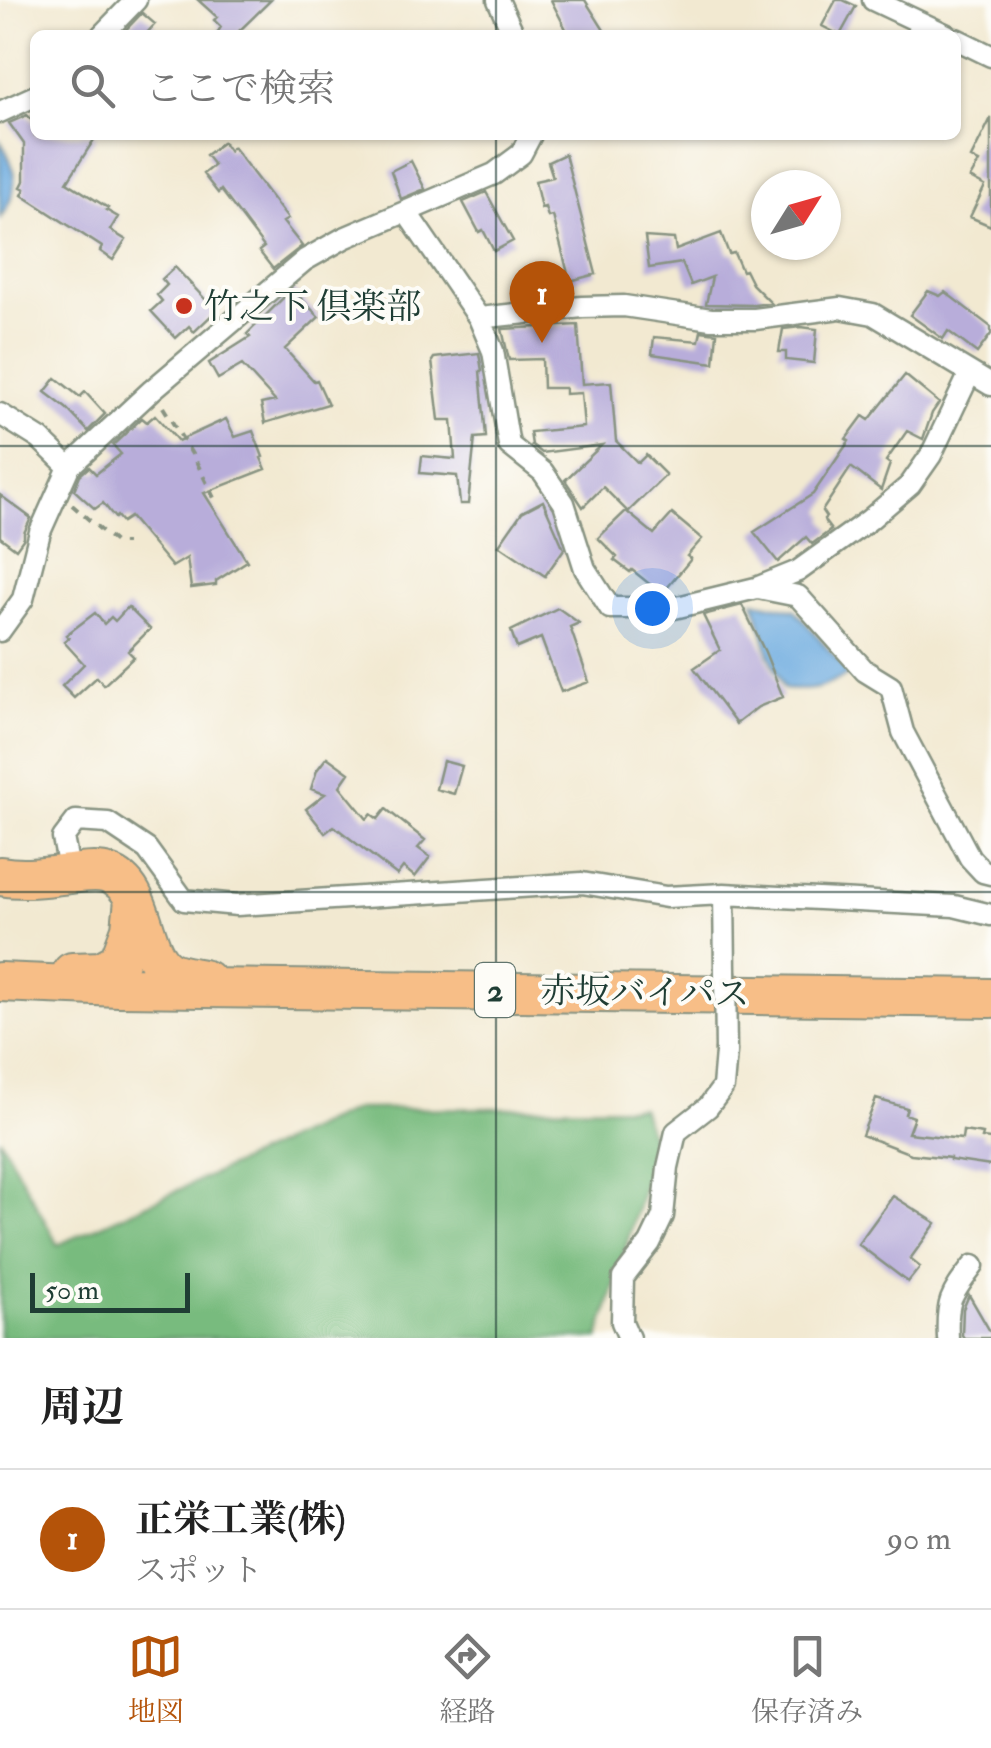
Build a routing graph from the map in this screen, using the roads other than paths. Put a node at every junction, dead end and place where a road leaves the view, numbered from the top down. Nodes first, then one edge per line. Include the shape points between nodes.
1 (136, 0) edge
2 (498, 0) edge
3 (873, 0) edge
4 (107, 30) edge
5 (512, 30) edge
6 (936, 30) edge
7 (961, 42) edge
8 (991, 56) edge
9 (30, 98) edge
10 (0, 112) edge
11 (529, 140) edge
12 (407, 213) junction
13 (479, 318) junction
14 (970, 374) junction
15 (991, 385) edge
16 (0, 414) edge
17 (69, 467) junction
18 (756, 588) junction
19 (0, 631) edge
20 (70, 874) junction
21 (991, 874) edge
22 (0, 876) edge
23 (724, 894) junction
24 (134, 900) junction
25 (991, 915) edge
26 (0, 970) edge
27 (0, 982) edge
28 (232, 987) junction
29 (0, 994) edge
30 (137, 997) junction
31 (991, 998) edge
32 (0, 1004) edge
33 (991, 1010) edge
34 (973, 1266) dead end
35 (629, 1338) edge
36 (948, 1338) edge

1 - 4 street
2 - 5 street
3 - 6 street
7 - 8 street
9 - 10 street
11 - 12 street via 522,154 494,174
12 - 13 street
12 - 17 street via 305,260
13 - 14 street via 624,306 755,319 840,308 873,314
13 - 18 street via 509,445 542,472 564,503 585,569 610,608 674,608
14 - 15 street
14 - 18 street via 910,484 798,571
16 - 17 street
17 - 19 street via 40,532 23,598
18 - 21 street via 798,596 865,671 891,687 903,732 970,858
20 - 22 highway
20 - 23 street via 63,838 76,820 108,823 147,849 184,900 237,905 582,883 666,897
20 - 24 highway via 110,874
23 - 25 street via 954,906
23 - 35 street, bridge via 724,1087 676,1132 663,1216 622,1278 622,1322
24 - 26 highway via 120,961 101,971
24 - 28 highway via 152,953 168,970
27 - 28 highway, 赤坂バイパス / 2
28 - 31 highway, 赤坂バイパス / 2
29 - 30 highway, 赤坂バイパス / 2
30 - 32 highway
30 - 33 highway, 赤坂バイパス / 2
34 - 36 street via 952,1294

